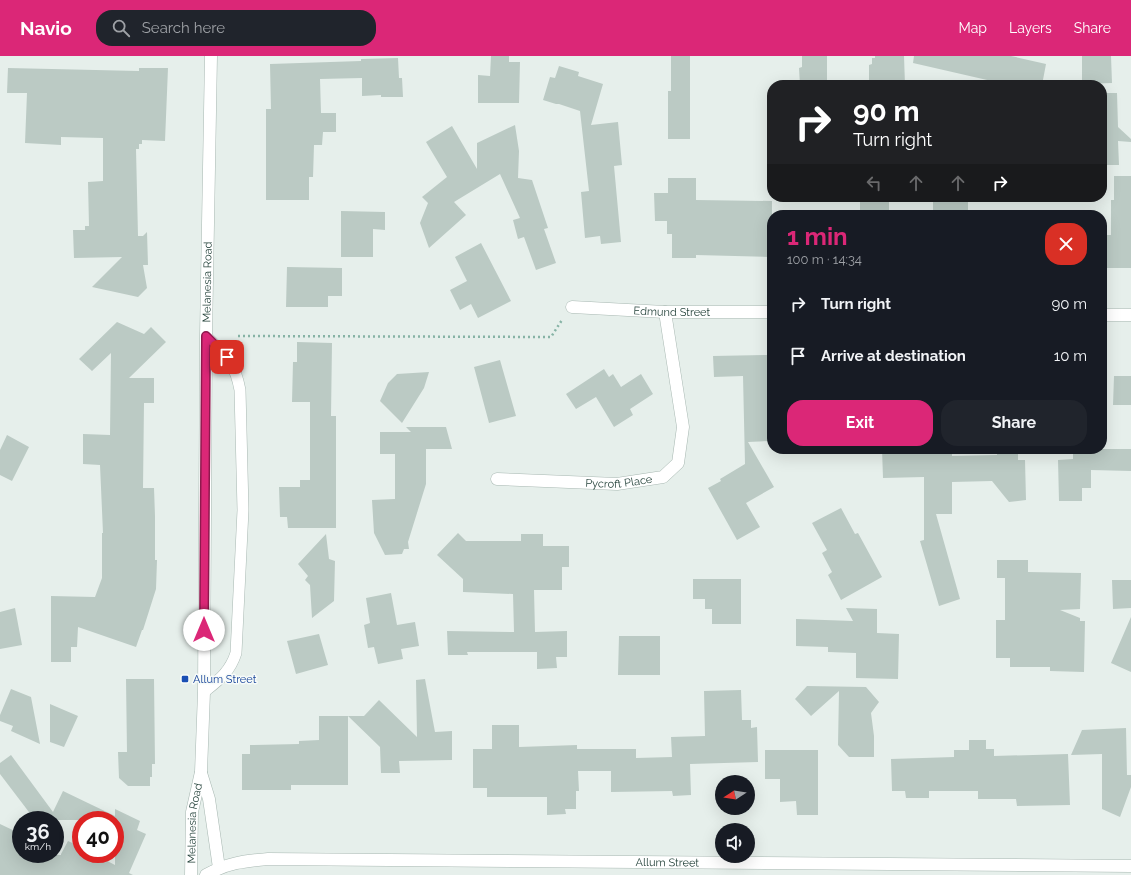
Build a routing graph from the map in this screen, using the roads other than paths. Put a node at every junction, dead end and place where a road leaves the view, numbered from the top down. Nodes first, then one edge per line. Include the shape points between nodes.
1 (211, 56) edge
2 (572, 307) road end
3 (665, 312) junction
4 (767, 312) edge
5 (1107, 315) edge
6 (1131, 315) edge
7 (206, 336) junction
8 (497, 479) dead end
9 (204, 692) junction
10 (200, 772) junction
11 (1131, 866) edge
12 (219, 868) junction
13 (191, 875) edge
14 (206, 875) edge

1 - 7 street, Melanesia Road
2 - 3 street, Edmund Street
3 - 4 street, Edmund Street
3 - 8 street, Pycroft Place via 683,427 678,463 663,477 617,484
5 - 6 street
7 - 9 street, Melanesia Road
7 - 9 lane via 234,366 238,379 243,496 236,653 229,670
9 - 10 street, Melanesia Road
10 - 12 street, Melanesia Road via 209,799
10 - 13 street, Melanesia Road via 192,812
11 - 12 street, Allum Street via 268,859 234,863
12 - 14 street, Allum Street

